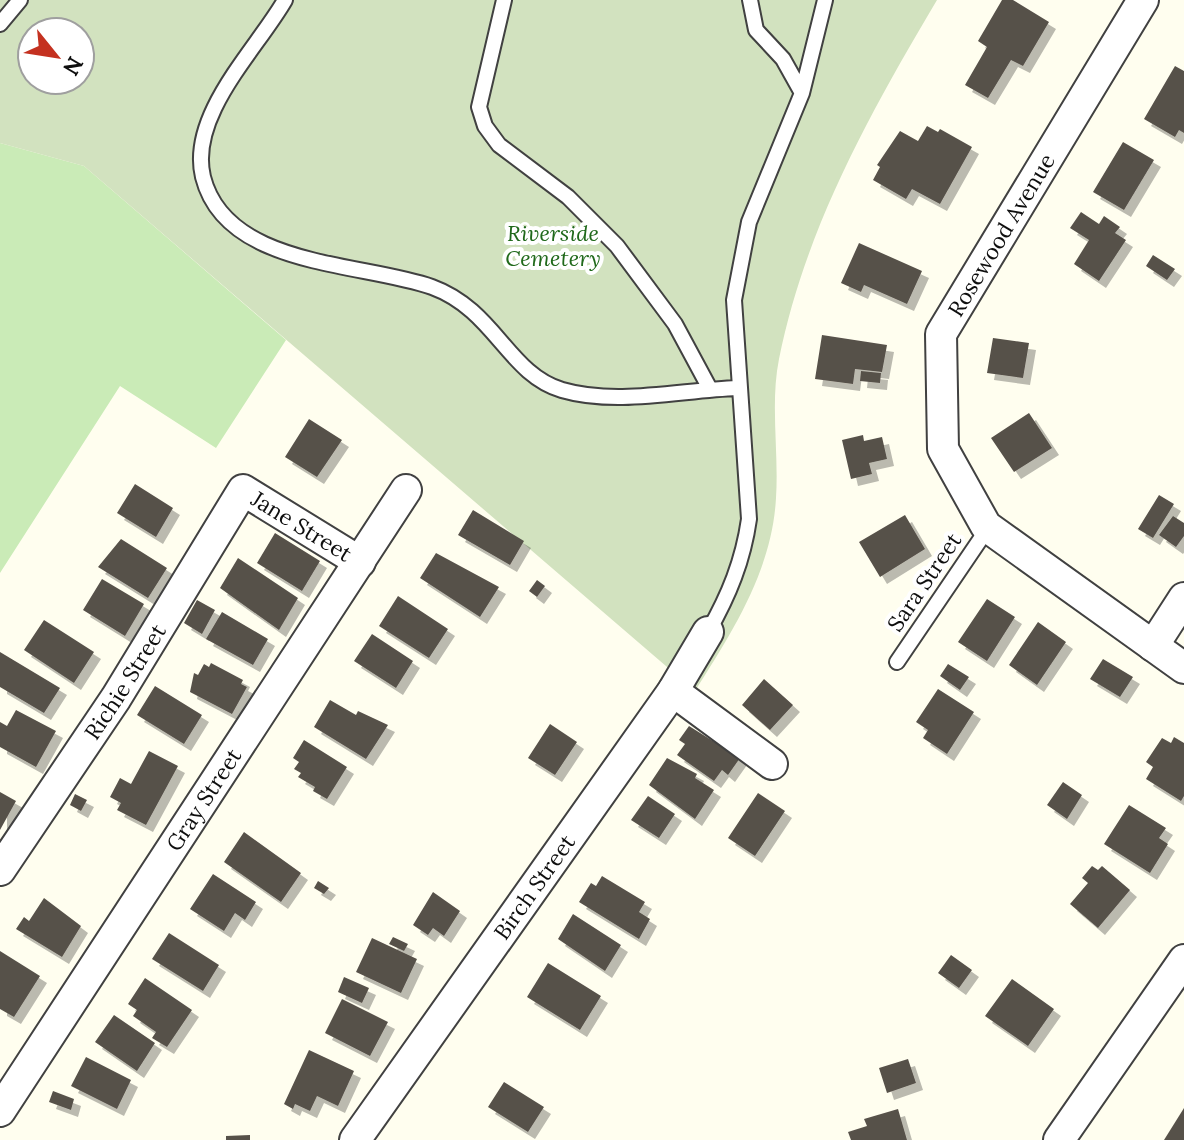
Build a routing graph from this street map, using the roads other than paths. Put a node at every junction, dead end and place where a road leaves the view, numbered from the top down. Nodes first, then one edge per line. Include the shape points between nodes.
1 (20, 0) edge
2 (285, 0) edge
3 (504, 0) edge
4 (750, 0) edge
5 (825, 0) edge
6 (1143, 0) edge
7 (0, 24) edge
8 (802, 93) junction
9 (737, 388) junction
10 (710, 389) junction
11 (243, 490) joint
12 (406, 490) dead end
13 (988, 528) junction
14 (360, 562) junction
15 (1184, 598) edge
16 (708, 632) joint
17 (1153, 646) junction
18 (897, 662) dead end
19 (1184, 668) edge
20 (673, 691) junction
21 (772, 764) dead end
22 (0, 870) edge
23 (1184, 960) edge
24 (0, 1111) edge
25 (355, 1140) edge
26 (1059, 1140) edge

1 - 7 lane
2 - 10 lane via 229,82 202,136 203,176 235,227 286,253 397,277 463,301 527,371 563,390 600,398
3 - 10 lane via 479,107 485,126 499,145 568,197 617,246 667,312
4 - 8 lane via 756,30 783,59
5 - 8 lane
6 - 13 street, Rosewood Avenue via 941,334 943,449
8 - 9 lane via 754,208 740,259 734,300
9 - 10 lane
9 - 16 lane via 749,519 729,595
11 - 14 street, Jane Street
11 - 22 street, Richie Street via 116,698
12 - 14 street, Gray Street
13 - 17 street, Rosewood Avenue
13 - 18 lane, Sara Street
14 - 24 street, Gray Street
15 - 17 street
16 - 20 street, Birch Street
17 - 19 street, Rosewood Avenue
20 - 21 street
20 - 25 street, Birch Street
23 - 26 street

